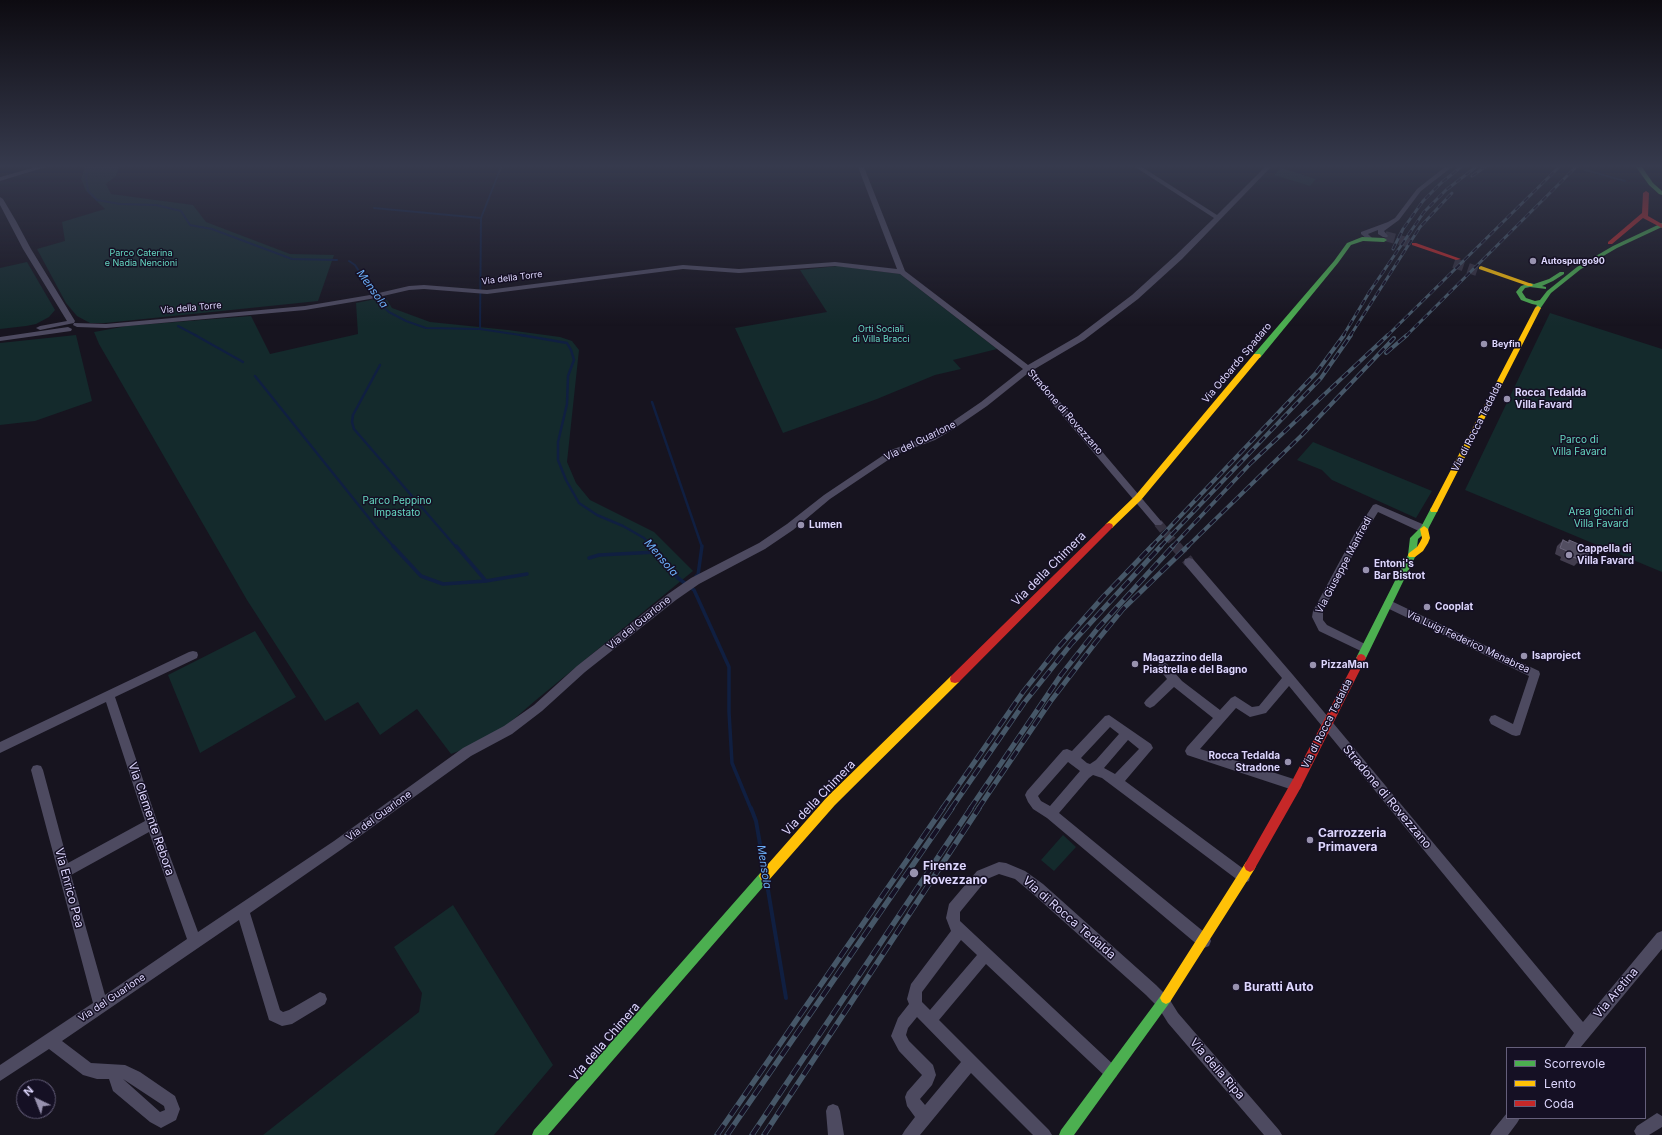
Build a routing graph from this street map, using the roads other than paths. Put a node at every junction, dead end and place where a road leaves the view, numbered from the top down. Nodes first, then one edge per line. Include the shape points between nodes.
1 (12, 220) edge
2 (882, 220) edge
3 (1216, 220) edge
4 (1394, 220) edge
5 (1395, 220) edge
6 (1637, 220) edge
7 (1649, 220) edge
8 (1661, 225) edge
9 (1366, 236) junction
10 (1385, 238) joint
11 (1412, 246) tunnel mouth
12 (1456, 261) tunnel mouth
13 (902, 272) junction
14 (1532, 285) junction
15 (1548, 292) junction
16 (1521, 296) junction
17 (1541, 302) junction
18 (1530, 324) junction
19 (71, 325) junction
20 (0, 333) edge
21 (0, 339) edge
22 (1028, 369) junction
23 (1138, 498) junction
24 (1158, 523) tunnel mouth
25 (1424, 529) junction
26 (1190, 562) tunnel mouth
27 (1389, 604) junction
28 (1365, 649) junction
29 (193, 655) dead end
30 (1163, 667) dead end
31 (1289, 678) junction
32 (1174, 679) junction
33 (109, 695) junction
34 (1150, 703) dead end
35 (1221, 717) junction
36 (1495, 720) dead end
37 (1327, 725) junction
38 (1127, 734) junction
39 (0, 748) edge
40 (1073, 759) junction
41 (1093, 769) junction
42 (37, 770) dead end
43 (1116, 782) junction
44 (1296, 785) junction
45 (1051, 814) junction
46 (152, 824) junction
47 (64, 872) junction
48 (1244, 878) junction
49 (242, 909) junction
50 (960, 930) junction
51 (1662, 938) edge
52 (1204, 941) junction
53 (195, 942) junction
54 (986, 954) junction
55 (320, 999) dead end
56 (1163, 1002) junction
57 (101, 1005) junction
58 (916, 1006) junction
59 (930, 1020) junction
60 (1583, 1033) junction
61 (50, 1040) junction
62 (1572, 1047) edge
63 (971, 1062) junction
64 (1111, 1072) junction
65 (114, 1073) dead end
66 (0, 1074) edge
67 (834, 1111) dead end
68 (925, 1117) junction
69 (1511, 1119) edge
70 (1657, 1121) dead end
71 (1641, 1134) edge
72 (539, 1135) edge
73 (836, 1135) edge
74 (910, 1135) edge
75 (1044, 1135) edge
76 (1066, 1135) edge
77 (1274, 1135) edge
78 (1498, 1135) edge

1 - 19 street
2 - 13 street
3 - 22 street, Via del Guarlone via 1136,297 1081,338
4 - 9 street
5 - 10 street via 1380,232
6 - 14 street via 1612,242 1551,280
7 - 8 street
8 - 15 street, Via di Rocca Tedalda via 1579,268
9 - 10 street
9 - 23 street, Via Odoardo Spadaro via 1353,237 1349,241 1350,244
11 - 12 street
13 - 19 street, Via della Torre via 835,264 739,271 682,267 495,291 417,287 305,308 106,326
13 - 22 street, Stradone di Rovezzano
14 - 15 street
14 - 16 street via 1521,288
14 - 16 street via 1479,270
15 - 17 street, Via di Rocca Tedalda via 1547,297
16 - 17 street via 1534,303
16 - 18 street
17 - 18 street, Via di Rocca Tedalda
18 - 25 street, Via di Rocca Tedalda
19 - 20 street
19 - 21 street
22 - 23 street, Stradone di Rovezzano
22 - 49 street, Via del Guarlone via 949,428 932,438 894,452 827,497 762,546 683,589 508,730 467,752 338,845
23 - 24 street, Stradone di Rovezzano
23 - 72 street, Via della Chimera via 831,801
25 - 27 street, Via di Rocca Tedalda via 1412,542 1412,555
25 - 28 street, Via Giuseppe Manfredi via 1376,507 1318,611 1319,624 1326,630
26 - 31 street, Stradone di Rovezzano
27 - 28 street, Via di Rocca Tedalda
27 - 36 street, Via Luigi Federico Menabrea via 1536,674 1516,731
28 - 37 street, Via di Rocca Tedalda
29 - 33 street
30 - 32 street
31 - 35 street via 1262,710 1250,712 1235,701
31 - 37 street, Stradone di Rovezzano
32 - 34 street
32 - 35 street
33 - 39 street
33 - 46 street, Via Clemente Rebora
35 - 44 street via 1191,751
37 - 44 street, Via di Rocca Tedalda
37 - 60 street, Stradone di Rovezzano
38 - 40 street via 1109,720
38 - 41 street
38 - 43 street via 1147,748
40 - 41 street via 1083,767
40 - 45 street via 1067,754 1031,794 1037,805
41 - 43 street via 1106,774
41 - 45 street via 1085,774
42 - 47 street, Via Enrico Pea
43 - 48 street
44 - 48 street, Via di Rocca Tedalda
45 - 52 street
46 - 47 street
46 - 53 street, Via Clemente Rebora
47 - 57 street, Via Enrico Pea
48 - 52 street, Via di Rocca Tedalda
49 - 53 street, Via del Guarlone
49 - 55 street via 274,1016 282,1019 292,1017
50 - 54 street, Via di Rocca Tedalda
50 - 56 street, Via di Rocca Tedalda via 952,918 954,909 982,875 999,868 1012,871 1038,889
50 - 58 street via 916,989
51 - 60 street, Via Aretina
52 - 56 street, Via di Rocca Tedalda
53 - 57 street, Via del Guarlone
54 - 59 street
54 - 64 street, Via di Rocca Tedalda
56 - 64 street, Via di Rocca Tedalda
56 - 77 street, Via della Ripa via 1173,1018
57 - 61 street, Via del Guarlone
58 - 59 street
58 - 68 street via 903,1023 898,1036 904,1046 928,1070 927,1080 912,1097 912,1101
59 - 63 street
60 - 62 street, Via Aretina
61 - 65 street via 88,1070
61 - 66 street, Via del Guarlone
63 - 68 street
63 - 75 street
64 - 76 street, Via di Rocca Tedalda
67 - 73 street
68 - 74 street
69 - 78 street
70 - 71 street

